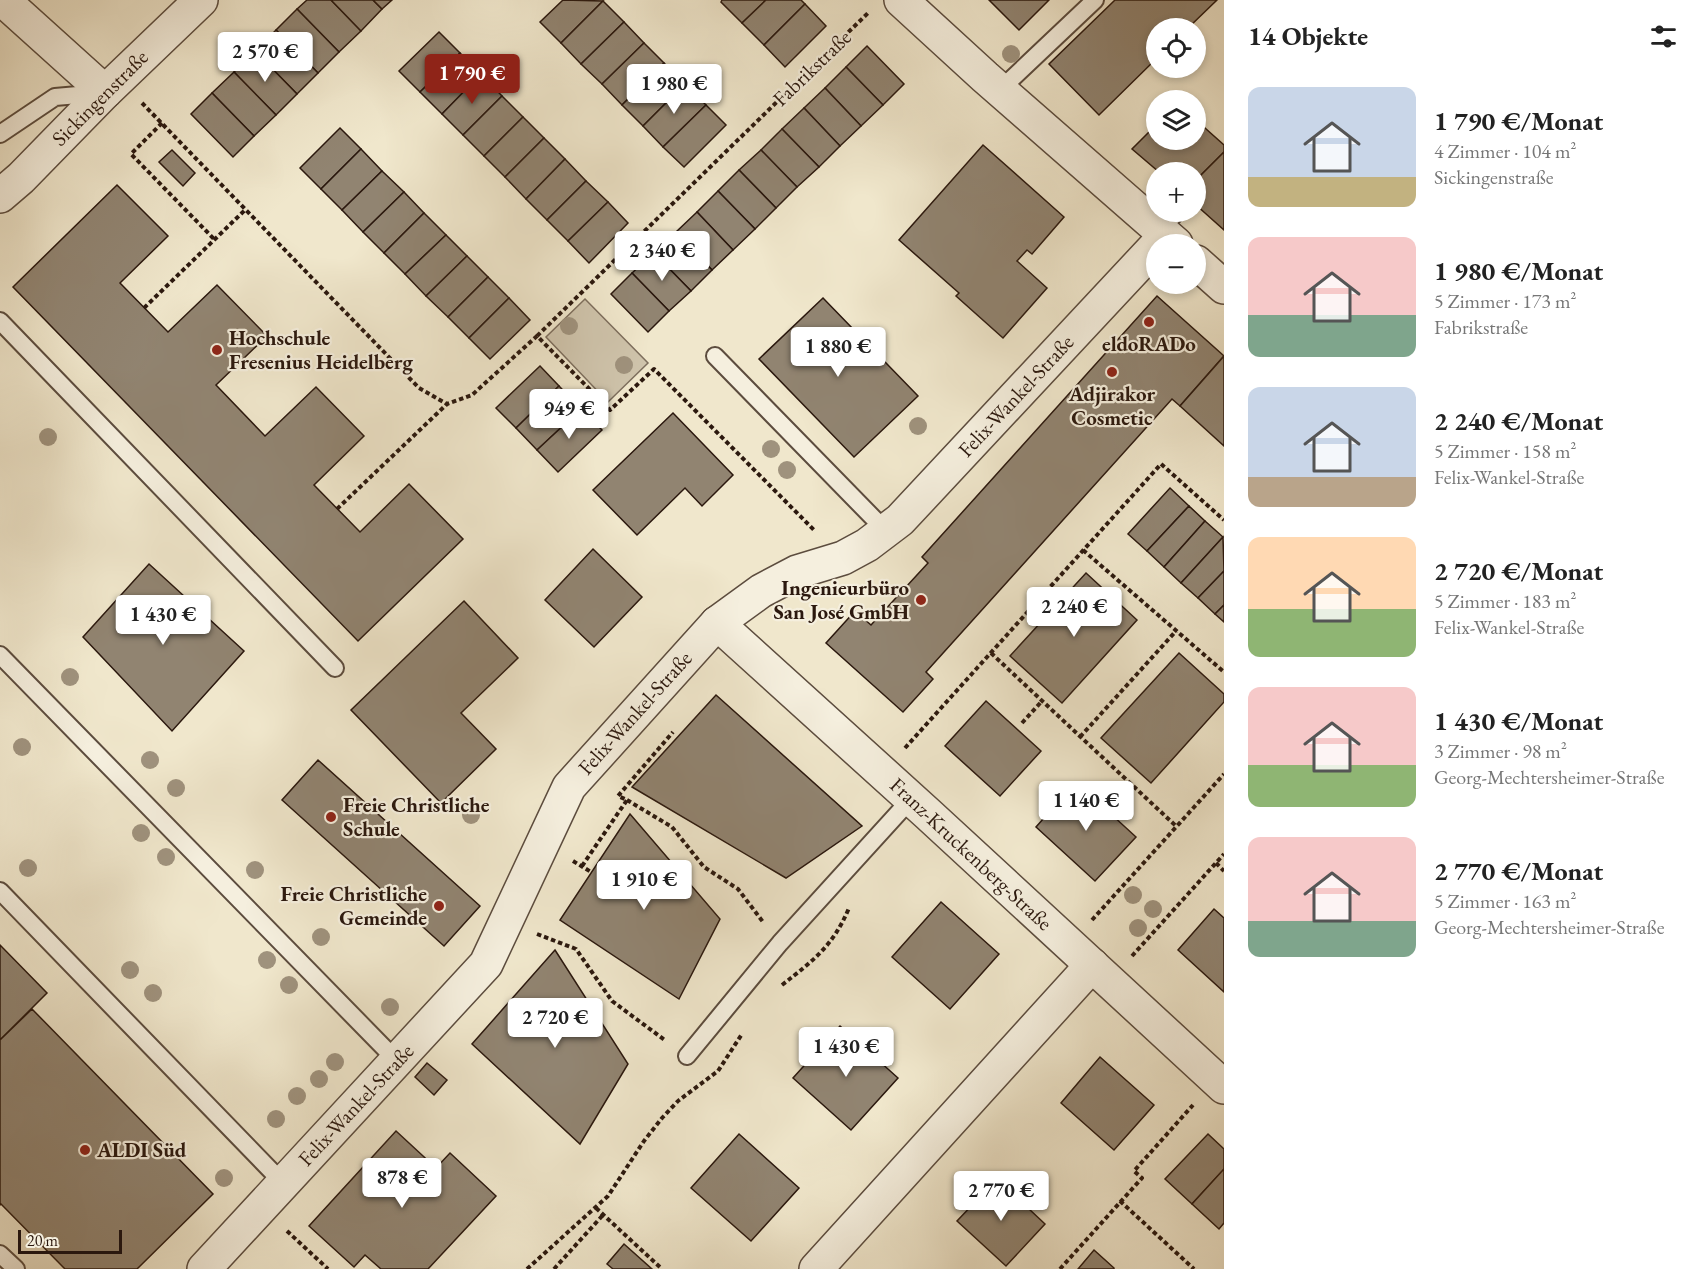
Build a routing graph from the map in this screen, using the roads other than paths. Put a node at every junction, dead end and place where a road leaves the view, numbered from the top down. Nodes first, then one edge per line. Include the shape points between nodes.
1 (3, 0) edge
2 (201, 0) edge
3 (1095, 0) edge
4 (888, 4) edge
5 (111, 86) junction
6 (1000, 90) junction
7 (0, 134) edge
8 (0, 196) edge
9 (1164, 234) edge
10 (1146, 255) edge
11 (1206, 271) edge
12 (1224, 287) edge
13 (0, 321) edge
14 (715, 356) dead end
15 (886, 531) junction
16 (717, 622) junction
17 (0, 655) edge
18 (335, 668) dead end
19 (911, 799) junction
20 (0, 891) edge
21 (1090, 964) junction
22 (687, 1056) road end
23 (397, 1061) junction
24 (1220, 1083) edge
25 (284, 1184) junction
26 (0, 1254) edge
27 (16, 1269) edge
28 (204, 1269) edge
29 (816, 1269) edge

1 - 5 street
2 - 5 street, Sickingenstraße
3 - 6 lane
4 - 6 street
5 - 7 lane via 55,97
5 - 8 street, Sickingenstraße
6 - 9 street
10 - 15 street, Felix-Wankel-Straße
11 - 12 street
13 - 18 lane
14 - 15 lane
15 - 16 street, Felix-Wankel-Straße via 843,558 797,572 761,591
16 - 19 street, Franz-Kruckenberg-Straße
16 - 23 street, Felix-Wankel-Straße via 569,787 486,964
17 - 23 lane
19 - 21 street, Franz-Kruckenberg-Straße
19 - 22 lane via 780,942
20 - 25 lane
21 - 24 street, Franz-Kruckenberg-Straße
21 - 29 street
23 - 25 street, Felix-Wankel-Straße
25 - 28 street, Felix-Wankel-Straße
26 - 27 lane

